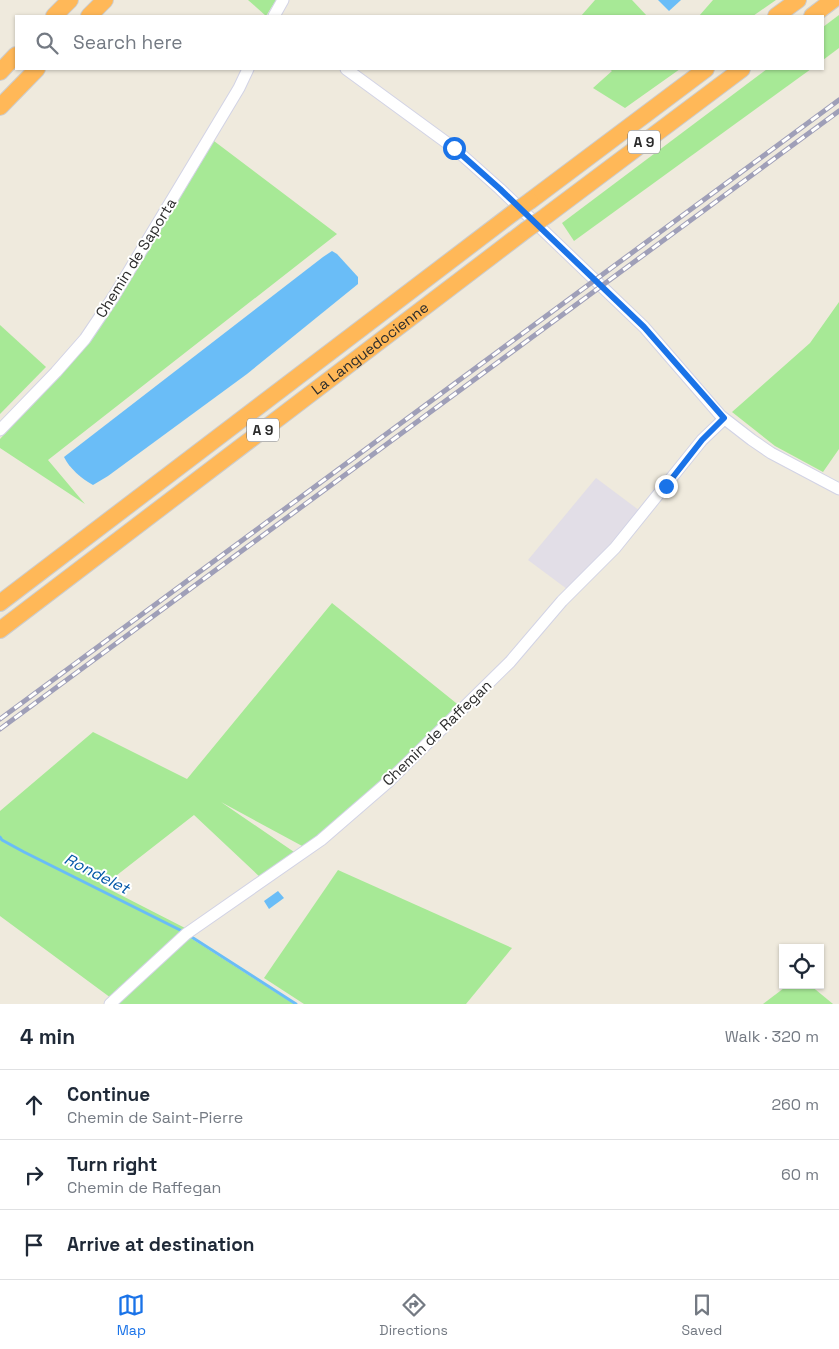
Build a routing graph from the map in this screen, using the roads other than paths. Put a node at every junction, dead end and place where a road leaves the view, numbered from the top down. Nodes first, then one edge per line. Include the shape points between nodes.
1 (70, 0) edge
2 (105, 0) edge
3 (283, 0) edge
4 (798, 0) edge
5 (833, 0) edge
6 (55, 15) edge
7 (90, 15) edge
8 (275, 15) edge
9 (777, 15) edge
10 (813, 15) edge
11 (15, 56) edge
12 (37, 70) edge
13 (248, 70) edge
14 (347, 70) edge
15 (705, 70) edge
16 (741, 70) edge
17 (0, 72) edge
18 (0, 107) edge
19 (724, 418) junction
20 (0, 430) edge
21 (839, 489) edge
22 (0, 603) edge
23 (0, 630) edge
24 (110, 1004) edge

1 - 6 highway
2 - 7 highway
3 - 8 street
4 - 9 highway
5 - 10 highway
11 - 17 highway
12 - 18 highway
13 - 20 street, Chemin de Saporta via 114,296 79,345
14 - 19 street via 454,148 500,189 644,327
15 - 22 highway, La Languedocienne / A 9, bridge
16 - 23 highway, La Languedocienne / A 9, bridge
19 - 21 street via 771,453
19 - 24 street, Chemin de Raffegan via 702,440 615,548 562,601 510,662 388,782 321,840 186,934

